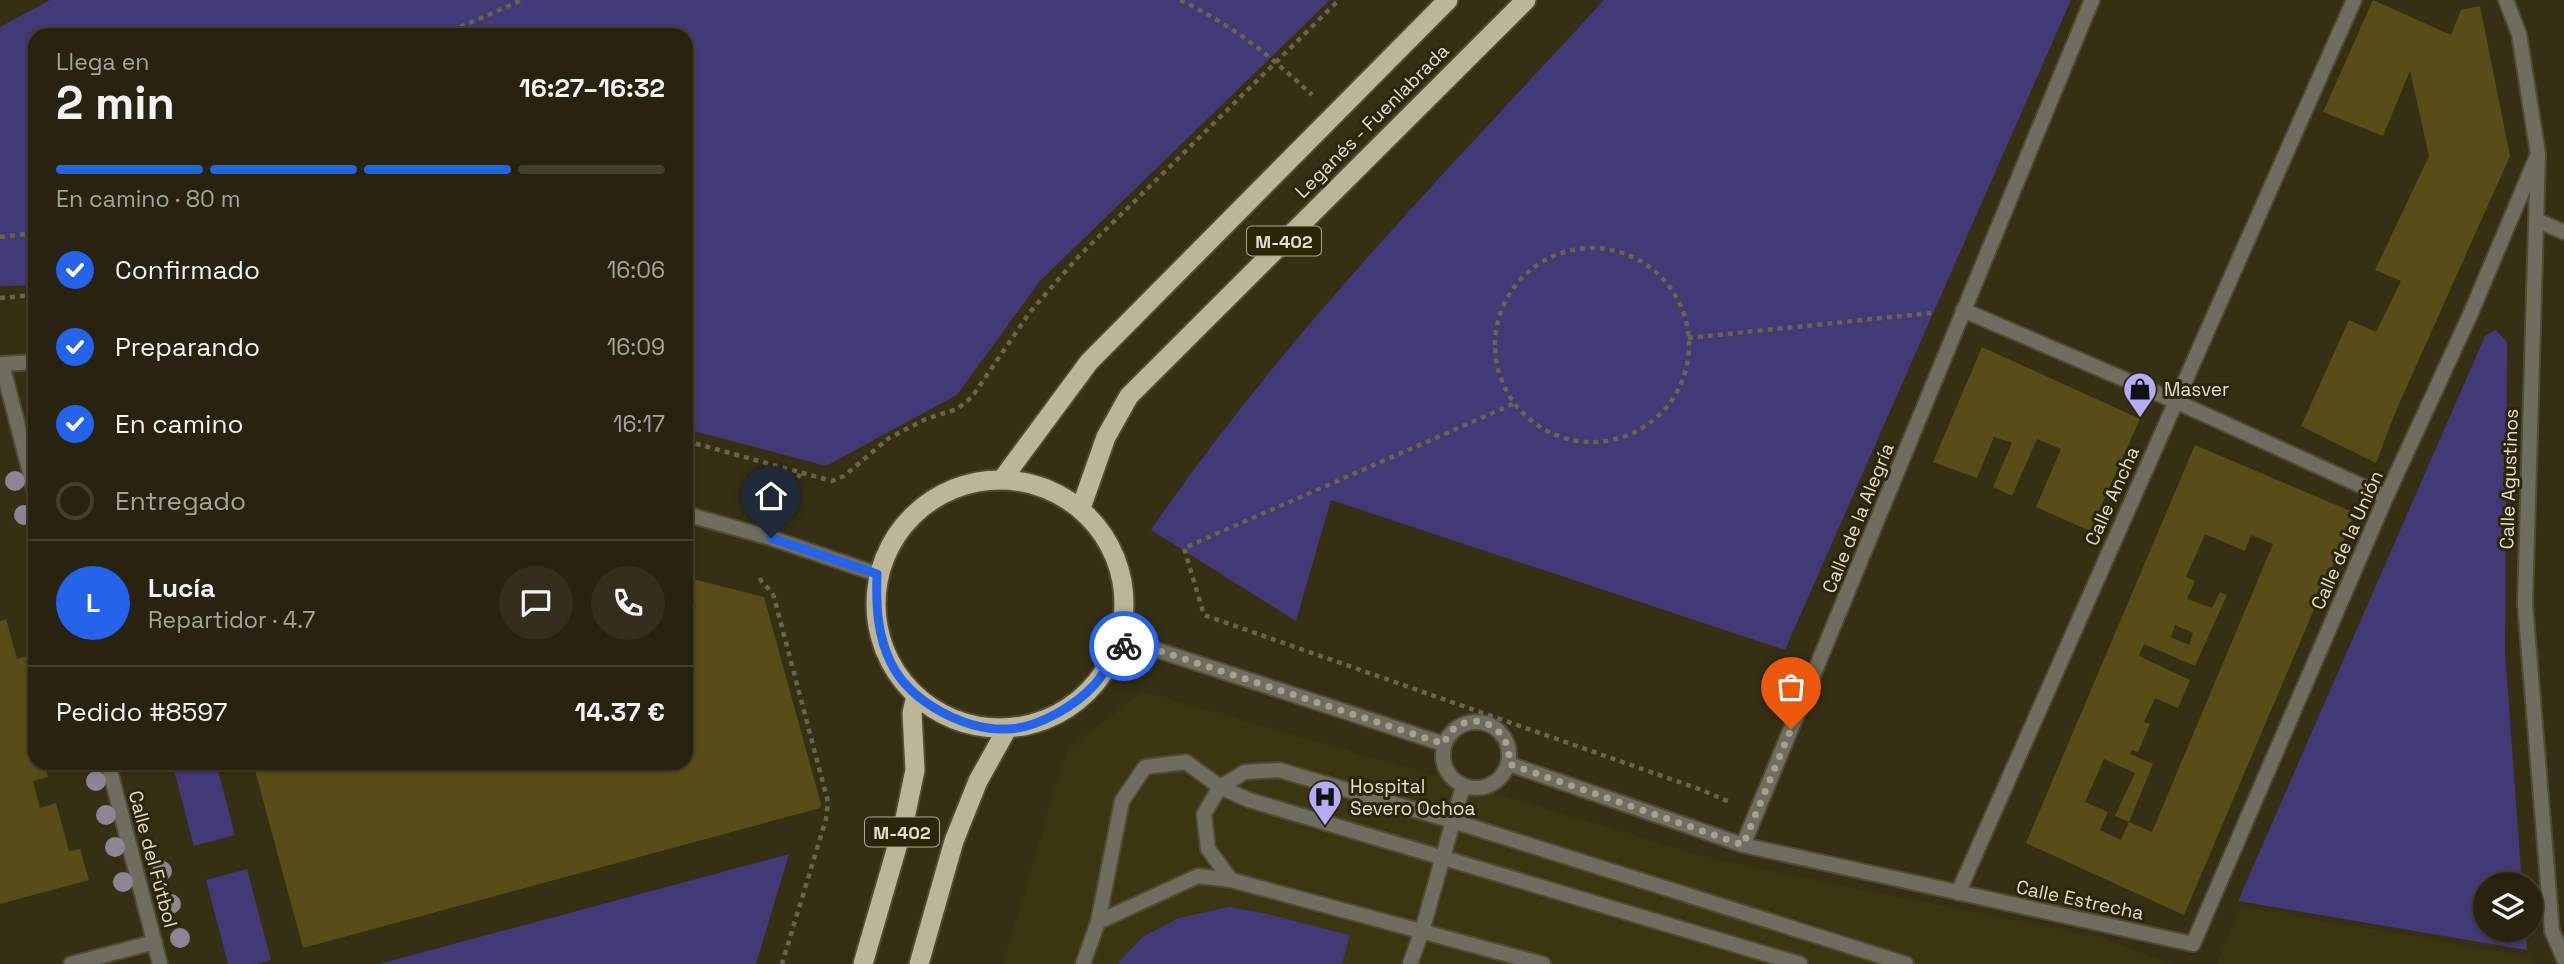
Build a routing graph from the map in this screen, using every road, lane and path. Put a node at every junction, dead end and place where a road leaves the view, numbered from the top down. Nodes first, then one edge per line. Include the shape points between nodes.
1 (522, 0) edge
2 (1180, 0) edge
3 (1339, 0) edge
4 (1448, 0) edge
5 (1526, 0) edge
6 (2092, 0) edge
7 (2354, 0) edge
8 (2506, 0) edge
9 (458, 28) edge
10 (1276, 61) junction
11 (1333, 115) junction
12 (2538, 153) junction
13 (2536, 220) junction
14 (2564, 232) edge
15 (28, 234) edge
16 (0, 237) edge
17 (28, 296) edge
18 (0, 298) edge
19 (1964, 310) junction
20 (1688, 338) junction
21 (28, 362) edge
22 (1, 364) edge
23 (2175, 401) junction
24 (1513, 404) junction
25 (693, 444) edge
26 (28, 466) edge
27 (800, 474) junction
28 (1004, 477) junction
29 (2386, 497) junction
30 (1081, 508) junction
31 (779, 513) dead end
32 (693, 516) edge
33 (877, 574) junction
34 (760, 578) dead end
35 (1118, 645) junction
36 (916, 696) junction
37 (1007, 729) junction
38 (1444, 744) junction
39 (1509, 764) junction
40 (110, 770) edge
41 (1463, 786) junction
42 (1220, 787) junction
43 (1756, 814) junction
44 (1453, 821) junction
45 (1743, 845) junction
46 (1443, 858) junction
47 (1231, 880) junction
48 (1958, 893) junction
49 (1098, 922) junction
50 (1422, 931) junction
51 (155, 942) junction
52 (2193, 944) joint
53 (2564, 959) edge
54 (1515, 960) edge
55 (71, 964) edge
56 (160, 964) edge
57 (782, 964) edge
58 (863, 964) edge
59 (919, 964) edge
60 (1083, 964) edge
61 (1410, 964) edge
62 (1543, 964) edge
63 (1800, 964) edge
64 (1906, 964) edge

1 - 9 path
2 - 10 path via 1239,33
3 - 10 path
4 - 11 highway, Leganés - Fuenlabrada / M-402
5 - 30 highway, Leganés - Fuenlabrada / M-402 via 1129,396 1106,437
6 - 19 street, Calle de la Alegría
7 - 23 street, Calle Ancha
8 - 12 street, Calle Agustinos via 2519,34
10 - 11 path
10 - 27 path via 1053,283 968,402 889,438 839,480
11 - 28 highway, Leganés - Fuenlabrada / M-402 via 1089,362
12 - 13 street, Calle Agustinos
12 - 29 street, Calle de la Unión
13 - 14 street
13 - 53 street, Calle Agustinos via 2525,604 2552,930
15 - 16 path
17 - 18 path
19 - 20 path
19 - 23 street
19 - 43 street, Calle de la Alegría
20 - 24 path via 1681,386 1661,414 1633,434 1601,443 1570,441 1538,427
20 - 24 path via 1675,294 1653,269 1612,251 1589,248 1556,254 1527,272 1506,299 1494,340 1498,374
21 - 22 street
22 - 26 street
23 - 29 street
23 - 48 street, Calle Ancha
24 - 43 path via 1184,548 1204,615 1702,790
25 - 27 path
27 - 31 path
28 - 30 highway via 1042,488
28 - 33 highway via 943,494 910,519 894,538
29 - 52 street, Calle de la Unión
30 - 35 highway via 1118,562 1125,604
32 - 33 street
33 - 36 highway via 878,628 892,665
34 - 57 path via 774,597 828,802
35 - 37 highway via 1097,682 1066,710
35 - 38 street via 1157,650
36 - 37 highway via 949,717
36 - 58 highway, M-402 via 912,713 915,770
37 - 59 highway, M-402 via 978,781 954,841
38 - 39 street via 1463,724 1484,722 1508,743
38 - 41 street via 1446,771
39 - 41 street via 1495,783 1485,788
39 - 45 street
40 - 51 street, Calle del Fútbol
41 - 44 street
42 - 44 street via 1245,772 1279,770
42 - 46 street via 1249,800
42 - 47 street via 1204,814 1208,849
42 - 49 street via 1186,762 1145,767 1122,801
43 - 45 street, Calle de la Alegría
44 - 46 street
44 - 64 street
45 - 48 street
46 - 50 street
46 - 63 street
47 - 49 street via 1198,876
47 - 50 street
48 - 52 street, Calle Estrecha
49 - 60 street
50 - 54 street
50 - 61 street
51 - 55 street
51 - 56 street, Calle del Fútbol
54 - 62 street

